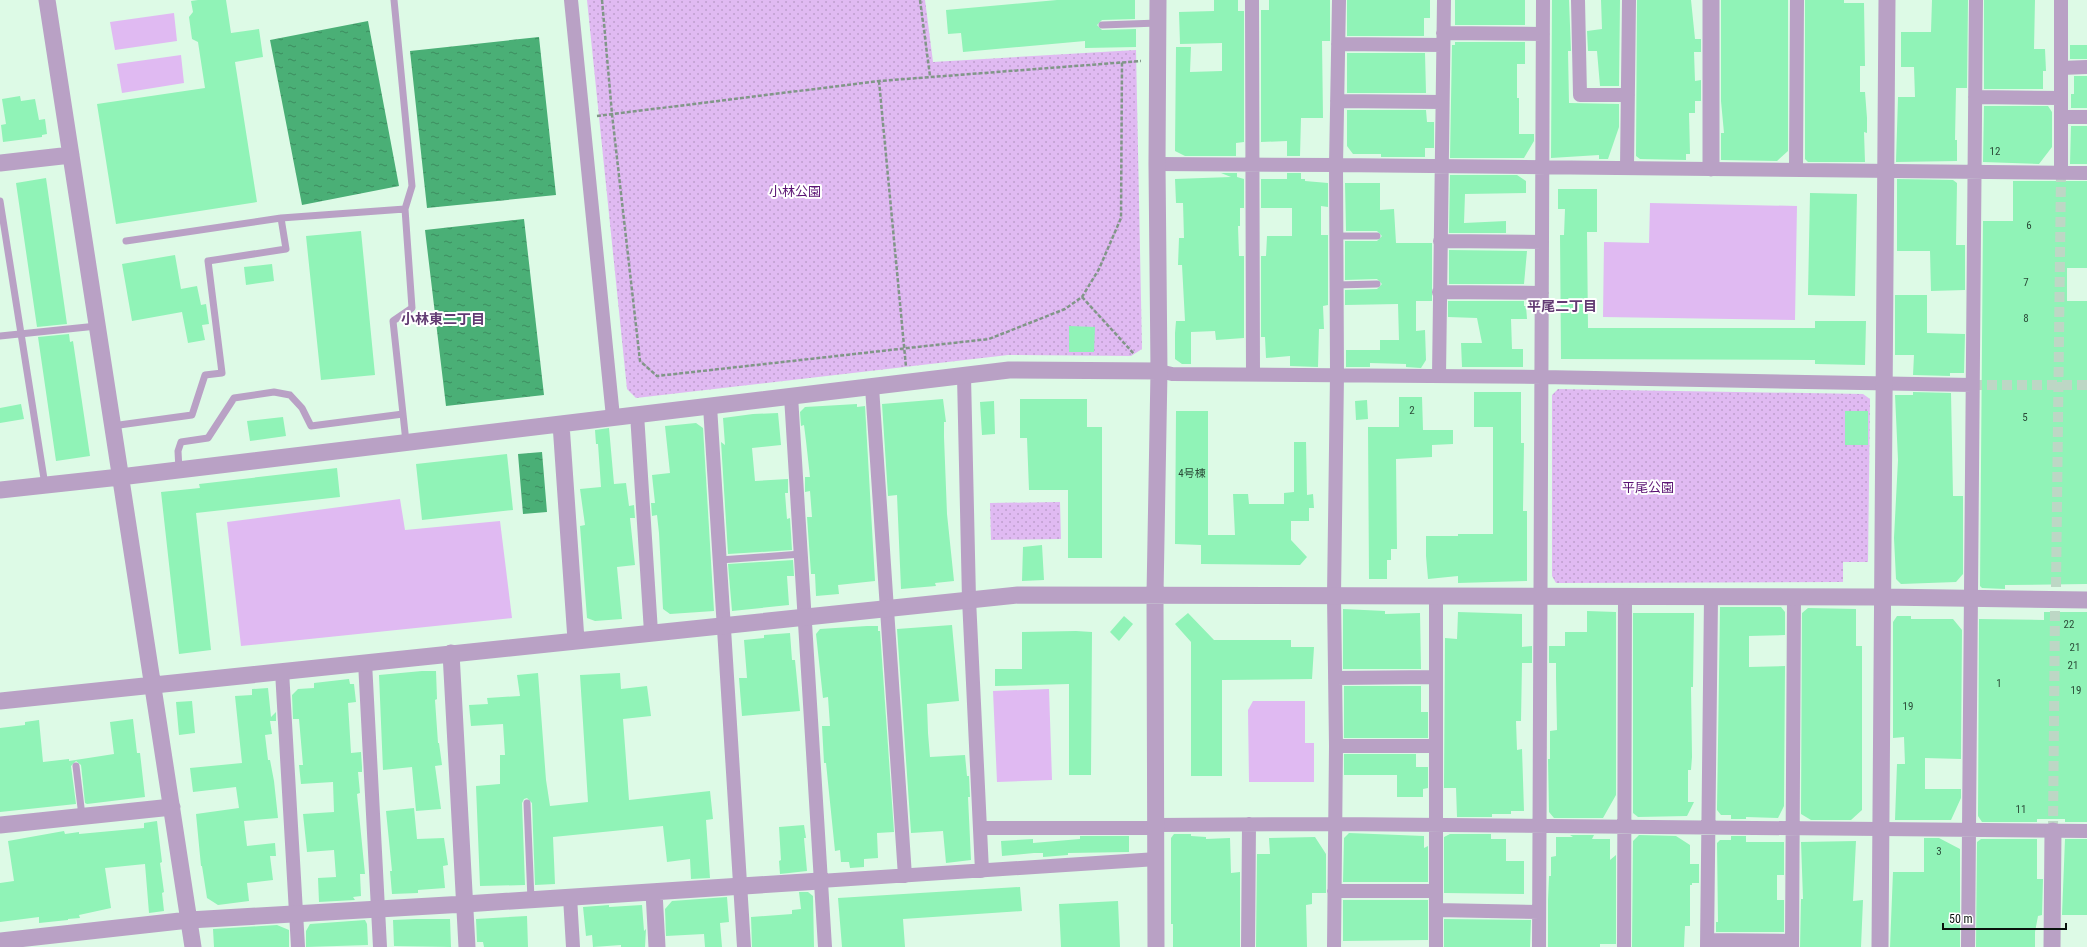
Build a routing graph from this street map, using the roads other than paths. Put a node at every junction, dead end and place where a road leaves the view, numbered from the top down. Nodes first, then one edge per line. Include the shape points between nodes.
1 (47, 0) edge
2 (394, 0) edge
3 (571, 0) edge
4 (1158, 0) edge
5 (1252, 0) edge
6 (1339, 0) edge
7 (1444, 0) edge
8 (1543, 0) edge
9 (1578, 0) edge
10 (1629, 0) edge
11 (1711, 0) edge
12 (1797, 0) edge
13 (1887, 0) edge
14 (1976, 0) edge
15 (2061, 0) edge
16 (1158, 23) junction
17 (1102, 25) dead end
18 (1543, 34) junction
19 (1443, 39) junction
20 (1338, 44) junction
21 (2087, 67) edge
22 (2061, 68) junction
23 (1628, 95) junction
24 (1975, 97) junction
25 (2061, 98) junction
26 (1336, 101) junction
27 (1442, 102) junction
28 (2061, 117) junction
29 (2087, 117) edge
30 (71, 156) junction
31 (0, 163) edge
32 (1157, 164) junction
33 (1251, 165) junction
34 (1336, 165) junction
35 (1440, 167) junction
36 (1542, 168) junction
37 (1627, 168) junction
38 (1711, 168) junction
39 (1796, 169) junction
40 (1887, 170) junction
41 (1975, 172) junction
42 (2061, 172) junction
43 (2087, 173) edge
44 (0, 201) edge
45 (405, 209) junction
46 (281, 218) junction
47 (1336, 236) junction
48 (1377, 236) dead end
49 (126, 241) dead end
50 (1440, 241) junction
51 (1542, 242) junction
52 (1377, 284) dead end
53 (1336, 285) junction
54 (1439, 292) junction
55 (1542, 292) junction
56 (97, 326) junction
57 (22, 334) junction
58 (0, 336) edge
59 (1159, 371) junction
60 (1253, 374) junction
61 (1337, 375) junction
62 (964, 376) junction
63 (1439, 376) junction
64 (1542, 377) junction
65 (1885, 384) junction
66 (1972, 385) junction
67 (872, 387) junction
68 (791, 396) junction
69 (710, 406) junction
70 (403, 414) junction
71 (638, 414) junction
72 (613, 417) junction
73 (561, 424) junction
74 (112, 426) junction
75 (406, 442) junction
76 (180, 470) junction
77 (120, 477) junction
78 (45, 485) junction
79 (0, 490) edge
80 (801, 554) junction
81 (720, 560) junction
82 (1155, 596) junction
83 (1334, 596) junction
84 (1541, 596) junction
85 (1436, 597) junction
86 (1625, 597) junction
87 (1711, 597) junction
88 (1794, 597) junction
89 (1882, 597) junction
90 (1971, 598) junction
91 (969, 599) junction
92 (2087, 600) edge
93 (887, 608) junction
94 (804, 616) junction
95 (725, 624) junction
96 (652, 632) junction
97 (576, 640) junction
98 (451, 654) junction
99 (365, 662) junction
100 (282, 671) junction
101 (1436, 677) junction
102 (1335, 678) junction
103 (152, 685) junction
104 (0, 701) edge
105 (1336, 746) junction
106 (1436, 746) junction
107 (76, 766) dead end
108 (526, 802) dead end
109 (172, 807) junction
110 (82, 816) junction
111 (1249, 824) junction
112 (1335, 824) junction
113 (0, 825) edge
114 (1156, 825) junction
115 (1437, 825) junction
116 (1540, 826) junction
117 (1624, 827) junction
118 (980, 828) junction
119 (1708, 828) junction
120 (1792, 829) junction
121 (1880, 830) junction
122 (1968, 831) junction
123 (2053, 831) junction
124 (2087, 832) edge
125 (1157, 859) junction
126 (982, 871) junction
127 (905, 876) junction
128 (820, 881) junction
129 (741, 886) junction
130 (1334, 891) junction
131 (1436, 891) junction
132 (654, 892) junction
133 (570, 897) junction
134 (531, 900) junction
135 (465, 904) junction
136 (378, 909) junction
137 (1436, 910) junction
138 (1539, 912) junction
139 (297, 914) junction
140 (189, 920) junction
141 (0, 941) edge
142 (1707, 944) edge
143 (1792, 944) edge
144 (193, 947) edge
145 (298, 947) edge
146 (380, 947) edge
147 (467, 947) edge
148 (573, 947) edge
149 (657, 947) edge
150 (744, 947) edge
151 (825, 947) edge
152 (1156, 947) edge
153 (1248, 947) edge
154 (1334, 947) edge
155 (1436, 947) edge
156 (1539, 947) edge
157 (1624, 947) edge
158 (1880, 947) edge
159 (1968, 947) edge
160 (2052, 947) edge

1 - 30 street
2 - 45 lane via 412,186
3 - 72 street
4 - 16 street
5 - 33 street
6 - 20 street
7 - 19 street
8 - 18 street
9 - 23 street via 1580,95
10 - 23 street
11 - 38 street
12 - 39 street
13 - 40 street
14 - 24 street
15 - 22 street
16 - 17 lane
16 - 32 street
18 - 19 street
18 - 36 street
19 - 20 street
19 - 27 street
20 - 26 street
21 - 22 street
22 - 25 street
23 - 37 street
24 - 25 street
24 - 41 street
25 - 28 street
26 - 27 street
26 - 34 street
27 - 35 street
28 - 29 street
28 - 42 street
30 - 31 street
30 - 56 street
32 - 33 street
32 - 59 street
33 - 34 street
33 - 60 street
34 - 35 street
34 - 47 street
35 - 36 street
35 - 50 street
36 - 37 street
36 - 51 street
37 - 38 street
38 - 39 street
39 - 40 street
40 - 41 street
40 - 65 street
41 - 42 street
41 - 66 street
42 - 43 street
44 - 57 lane
45 - 46 lane
45 - 70 lane via 412,308 393,321
46 - 49 lane
46 - 74 lane via 286,249 208,261 222,373 205,376 192,415
47 - 48 lane
47 - 53 street
50 - 51 street
50 - 54 street
51 - 55 street
52 - 53 lane
53 - 61 street
54 - 55 street
54 - 63 street
55 - 64 street
56 - 57 lane
56 - 74 street
57 - 58 lane
57 - 78 lane
59 - 60 street via 1172,374
59 - 62 street via 1008,370
59 - 82 street
60 - 61 street
61 - 63 street
61 - 83 street
62 - 67 street
62 - 91 street
63 - 64 street
64 - 65 street
64 - 84 street
65 - 66 street
65 - 89 street
66 - 90 street
67 - 68 street
67 - 93 street
68 - 69 street
68 - 80 street
69 - 71 street
69 - 81 street
70 - 75 lane
70 - 76 lane via 311,426 302,408 290,395 274,392 234,398 208,438 181,442 178,451
71 - 72 street
71 - 96 street
72 - 73 street
73 - 75 street
73 - 97 street
74 - 77 street
75 - 76 street
76 - 77 street
77 - 78 street
77 - 103 street
78 - 79 street
80 - 81 lane
80 - 94 street
81 - 95 street
82 - 83 street
82 - 91 street via 1018,595
82 - 114 street
83 - 85 street
83 - 102 street
84 - 85 street
84 - 86 street
84 - 116 street
85 - 101 street
86 - 87 street
86 - 117 street
87 - 88 street
87 - 119 street
88 - 89 street
88 - 120 street
89 - 90 street
89 - 121 street
90 - 92 street
90 - 122 street
91 - 93 street
91 - 118 street
93 - 94 street
93 - 127 street
94 - 95 street
94 - 128 street
95 - 96 street
95 - 129 street
96 - 97 street
97 - 98 street
98 - 99 street
98 - 135 street
99 - 100 street
99 - 136 street
100 - 103 street
100 - 139 street
101 - 102 street
101 - 106 street
102 - 105 street
103 - 104 street
103 - 109 street
105 - 106 street
105 - 112 street
106 - 115 street
107 - 110 lane
108 - 134 lane
109 - 110 street
109 - 140 street
110 - 113 street
111 - 112 street
111 - 114 street
111 - 153 street
112 - 115 street
112 - 130 street
114 - 118 street via 1149,828
114 - 125 street
115 - 116 street
115 - 131 street
116 - 117 street
116 - 138 street
117 - 119 street
117 - 157 street
118 - 126 street
119 - 120 street
119 - 142 street
120 - 121 street
120 - 143 street
121 - 122 street
121 - 158 street
122 - 123 street
122 - 159 street
123 - 124 street
123 - 160 street
125 - 126 street
125 - 152 street
126 - 127 street
127 - 128 street
128 - 129 street
128 - 151 street
129 - 132 street
129 - 150 street
130 - 131 street
130 - 154 street
131 - 137 street
132 - 133 street
132 - 149 street
133 - 134 street
133 - 148 street
134 - 135 street
135 - 136 street
135 - 147 street
136 - 139 street
136 - 146 street
137 - 138 street
137 - 155 street
138 - 156 street
139 - 140 street
139 - 145 street
140 - 141 street
140 - 144 street
142 - 143 street

